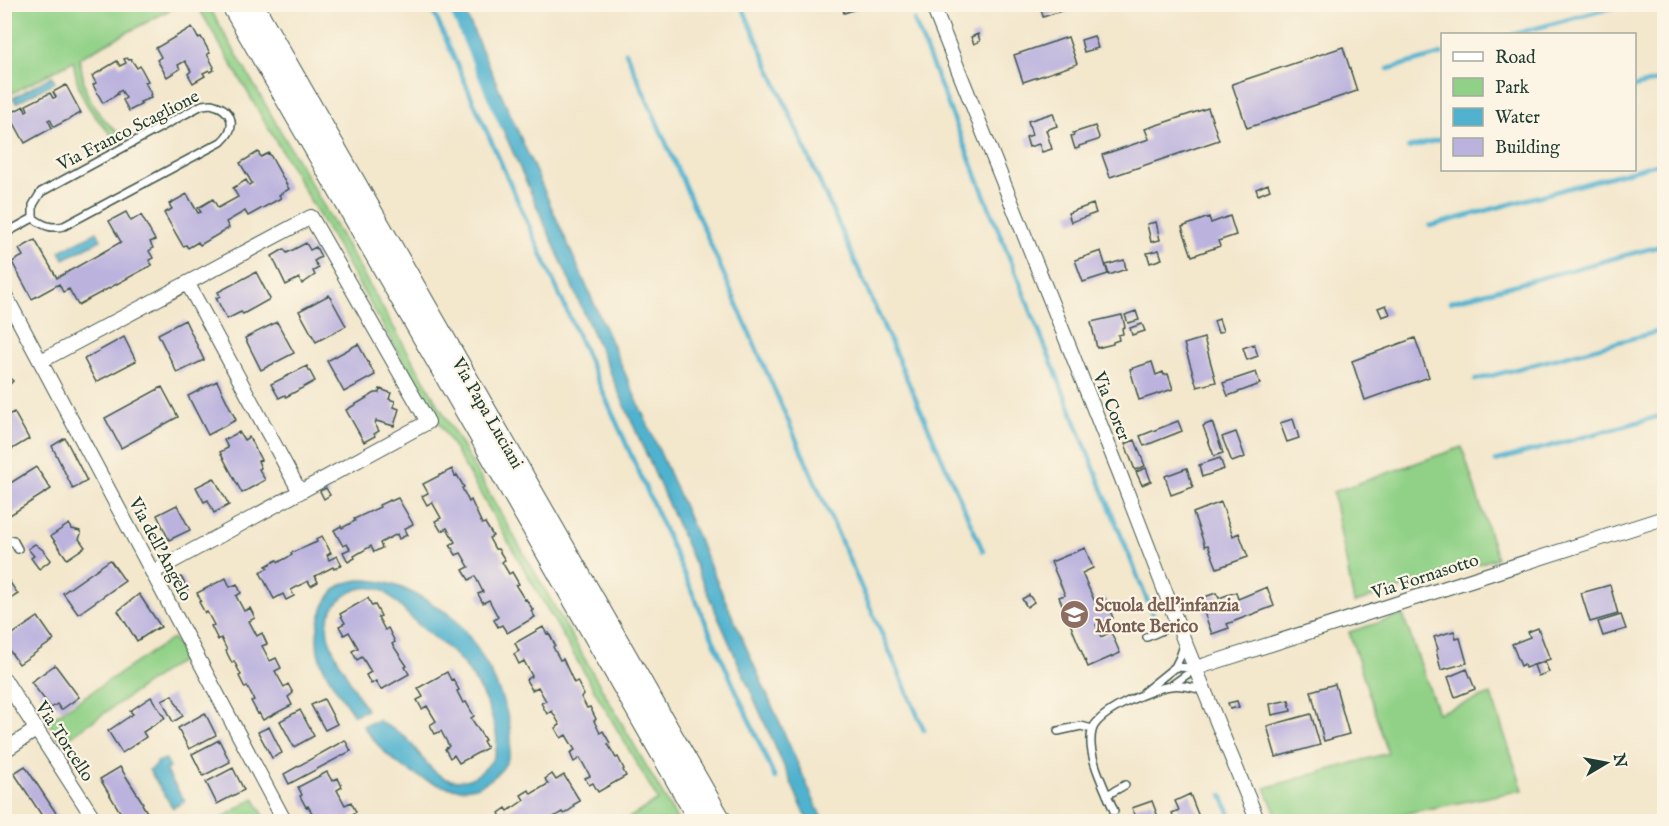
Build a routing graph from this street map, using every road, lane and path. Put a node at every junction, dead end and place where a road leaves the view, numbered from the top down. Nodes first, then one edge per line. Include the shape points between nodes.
1 (231, 4) edge
2 (254, 4) edge
3 (932, 4) edge
4 (33, 219) junction
5 (4, 234) edge
6 (188, 284) junction
7 (4, 293) edge
8 (41, 361) junction
9 (300, 492) junction
10 (1665, 518) edge
11 (4, 546) edge
12 (18, 549) dead end
13 (153, 572) junction
14 (1178, 623) junction
15 (1147, 637) dead end
16 (1185, 643) junction
17 (1175, 667) junction
18 (1196, 668) junction
19 (4, 680) edge
20 (1172, 685) junction
21 (1205, 690) junction
22 (1141, 695) junction
23 (37, 729) junction
24 (1092, 729) junction
25 (1058, 730) dead end
26 (4, 751) edge
27 (1125, 785) dead end
28 (1107, 795) junction
29 (1114, 811) dead end
30 (90, 819) edge
31 (285, 822) edge
32 (700, 822) edge
33 (722, 822) edge
34 (1258, 822) edge

1 - 32 main road, Via Papa Luciani
2 - 33 main road, Via Papa Luciani
3 - 14 street, Via Corer
4 - 4 lane, Via Franco Scaglione via 53,229 64,226 221,142 232,126 226,110 219,105 202,105 41,192 33,205
4 - 5 lane
6 - 8 street
6 - 9 street
6 - 9 street via 311,217 428,423
7 - 8 street, Via dell'Angelo
8 - 13 street, Via dell'Angelo
9 - 13 street
10 - 18 street, Via Fornasotto
11 - 12 lane via 13,540
13 - 31 street, Via dell'Angelo
14 - 15 lane
14 - 16 street, Via Corer
16 - 17 lane
16 - 18 street, Via Corer
17 - 18 lane
17 - 22 lane
18 - 20 lane
18 - 21 street, Via Corer
19 - 23 street, Via Torcello
20 - 21 lane
20 - 22 lane
21 - 34 street, Via Corer
22 - 24 lane via 1104,715
23 - 26 street
23 - 30 street, Via Torcello
24 - 25 lane via 1081,726
24 - 28 lane via 1093,759
27 - 28 lane
28 - 29 lane

